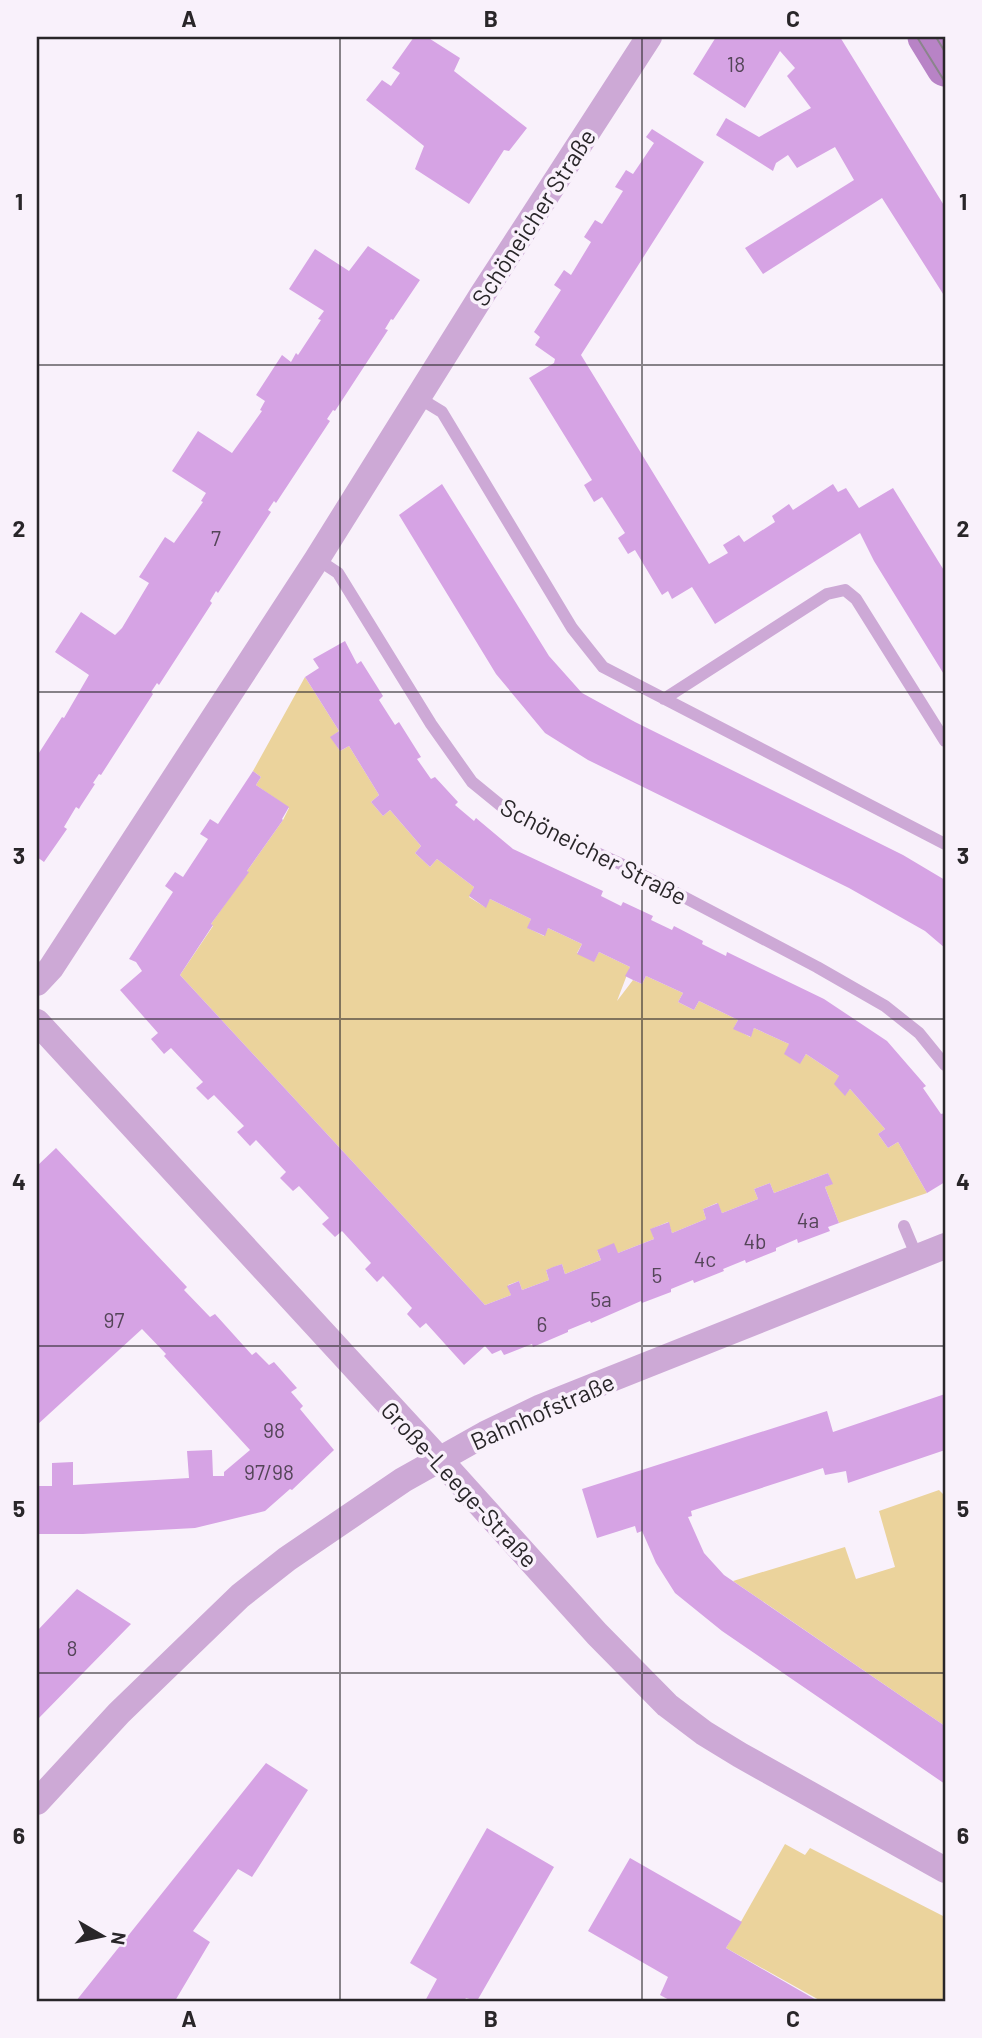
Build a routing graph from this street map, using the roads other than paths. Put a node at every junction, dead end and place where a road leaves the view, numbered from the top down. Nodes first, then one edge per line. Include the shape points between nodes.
1 (649, 37) edge
2 (926, 37) edge
3 (945, 68) edge
4 (419, 398) junction
5 (317, 559) junction
6 (664, 699) junction
7 (945, 741) edge
8 (945, 844) edge
9 (37, 983) edge
10 (37, 1022) edge
11 (945, 1065) edge
12 (904, 1226) dead end
13 (945, 1247) edge
14 (917, 1257) junction
15 (440, 1460) junction
16 (37, 1802) edge
17 (945, 1870) edge

1 - 4 street, Schöneicher Straße
2 - 3 main road
4 - 5 street, Schöneicher Straße
4 - 6 lane via 442,412 566,619 603,667
5 - 9 street, Schöneicher Straße
5 - 11 lane, Schöneicher Straße via 338,573 472,782 510,813 623,865 886,1006 919,1033
6 - 7 lane via 827,594 845,590 856,599
6 - 8 lane
10 - 15 street, Große-Leege-Straße
12 - 14 lane
13 - 14 street, Bahnhofstraße
14 - 15 street, Bahnhofstraße via 541,1407
15 - 16 street, Bahnhofstraße via 287,1559 240,1597 119,1713
15 - 17 street, Große-Leege-Straße via 667,1705 740,1755

